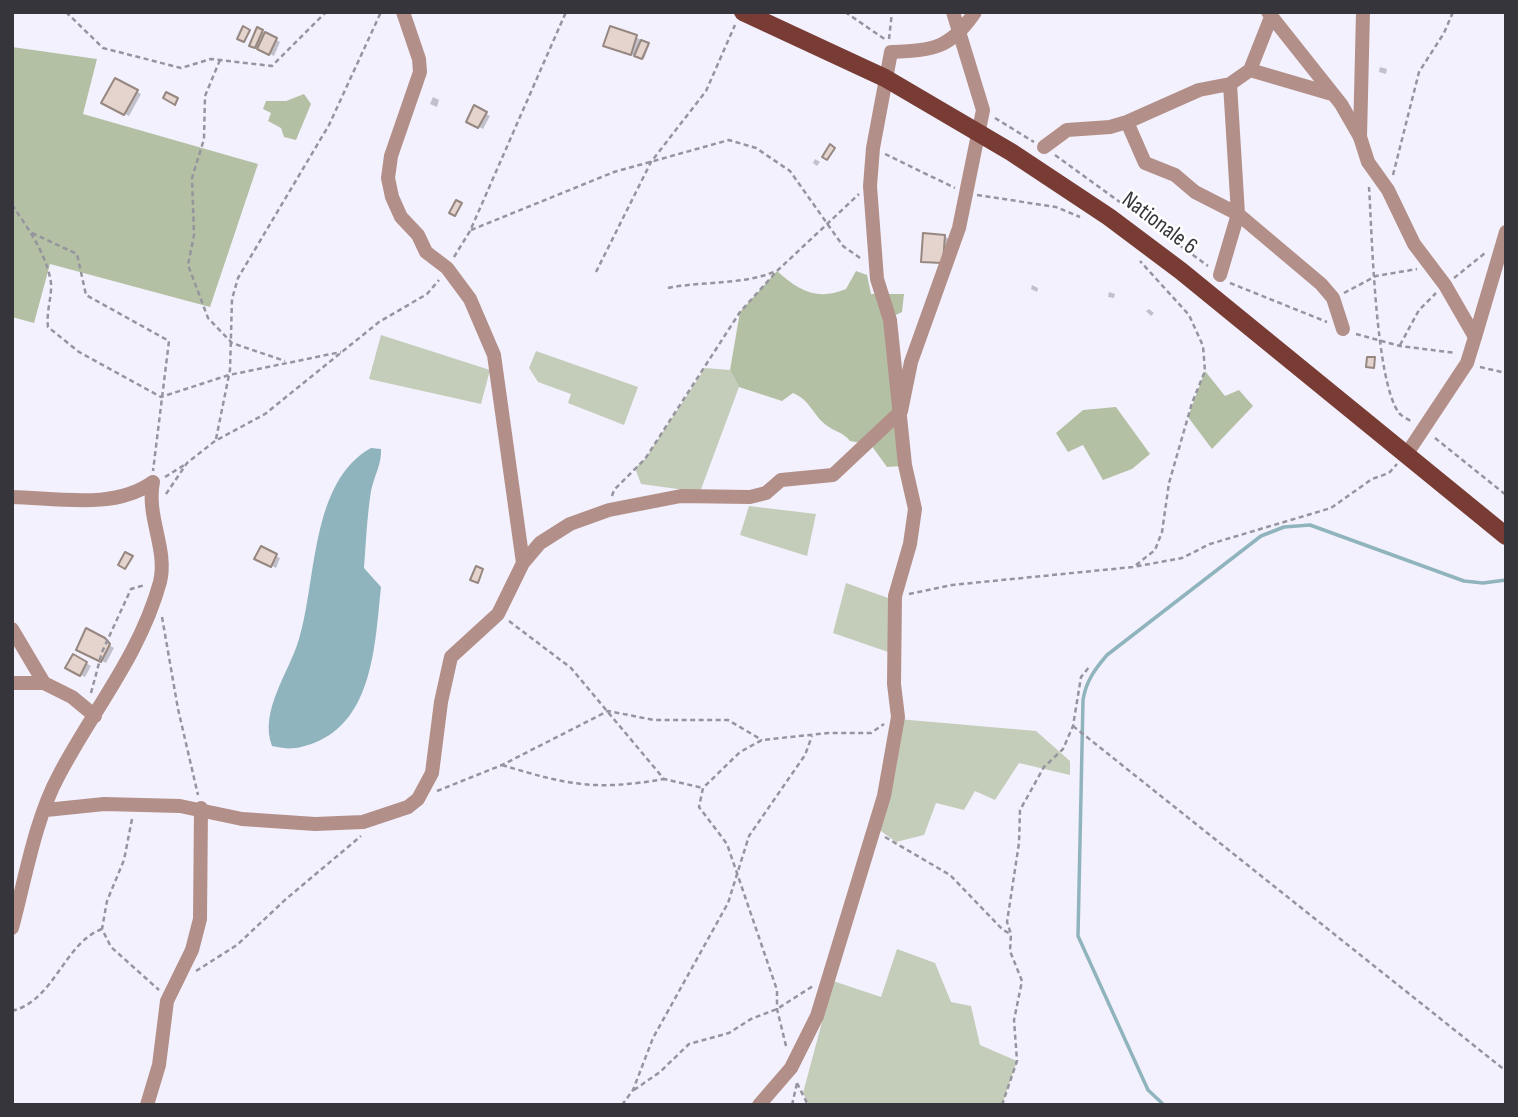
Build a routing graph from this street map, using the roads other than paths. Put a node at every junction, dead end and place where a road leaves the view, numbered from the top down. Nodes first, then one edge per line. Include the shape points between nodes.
1 (403, 12) edge
2 (953, 12) edge
3 (975, 12) edge
4 (1363, 12) edge
5 (1270, 15) edge
6 (739, 17) edge
7 (960, 35) junction
8 (1250, 69) junction
9 (885, 78) junction
10 (1230, 84) junction
11 (1332, 94) junction
12 (1127, 122) junction
13 (978, 132) junction
14 (1360, 137) junction
15 (1044, 147) dead end
16 (1238, 214) junction
17 (1506, 232) edge
18 (1220, 275) dead end
19 (1343, 329) dead end
20 (1475, 337) junction
21 (901, 411) junction
22 (1406, 455) junction
23 (12, 497) edge
24 (1506, 536) edge
25 (523, 563) junction
26 (12, 629) edge
27 (12, 683) edge
28 (44, 683) junction
29 (90, 711) junction
30 (201, 808) junction
31 (46, 810) junction
32 (12, 928) edge
33 (147, 1105) edge
34 (759, 1105) edge

1 - 25 street via 420,72 388,178 401,217 430,257 447,268 470,299 494,355
2 - 7 street
3 - 7 street
4 - 14 street
5 - 8 street
5 - 11 street
6 - 9 main road, Nationale 6
7 - 9 street via 939,46 891,52
7 - 13 street via 983,110
8 - 10 street
8 - 11 street
9 - 13 main road, Nationale 6
9 - 21 street via 870,186 877,279 890,320
10 - 12 street via 1199,90
10 - 16 street
11 - 14 street
12 - 15 street via 1067,130
12 - 16 street via 1145,163 1175,175 1195,192
13 - 21 street via 959,228 912,362
13 - 22 main road, Nationale 6 via 1109,217 1181,271
14 - 20 street via 1368,162 1388,190 1406,230
16 - 18 street
16 - 19 street via 1321,284 1333,298
17 - 20 street
20 - 22 street via 1467,363
21 - 25 street via 833,475 781,480 766,493 750,497 681,496 608,510 554,533
21 - 34 street via 905,466 915,509 895,596 898,713 890,767 875,830 806,1042 791,1068
22 - 24 main road, Nationale 6
23 - 29 street via 110,498 153,482 150,512 162,566 160,581 141,636
25 - 30 street via 498,614 451,657 432,773 418,799 408,807 348,824 260,822
26 - 28 street
27 - 28 street
28 - 29 street
29 - 31 street
30 - 31 street via 104,804
30 - 33 street via 200,919 192,950 167,1001 159,1065
31 - 32 street

